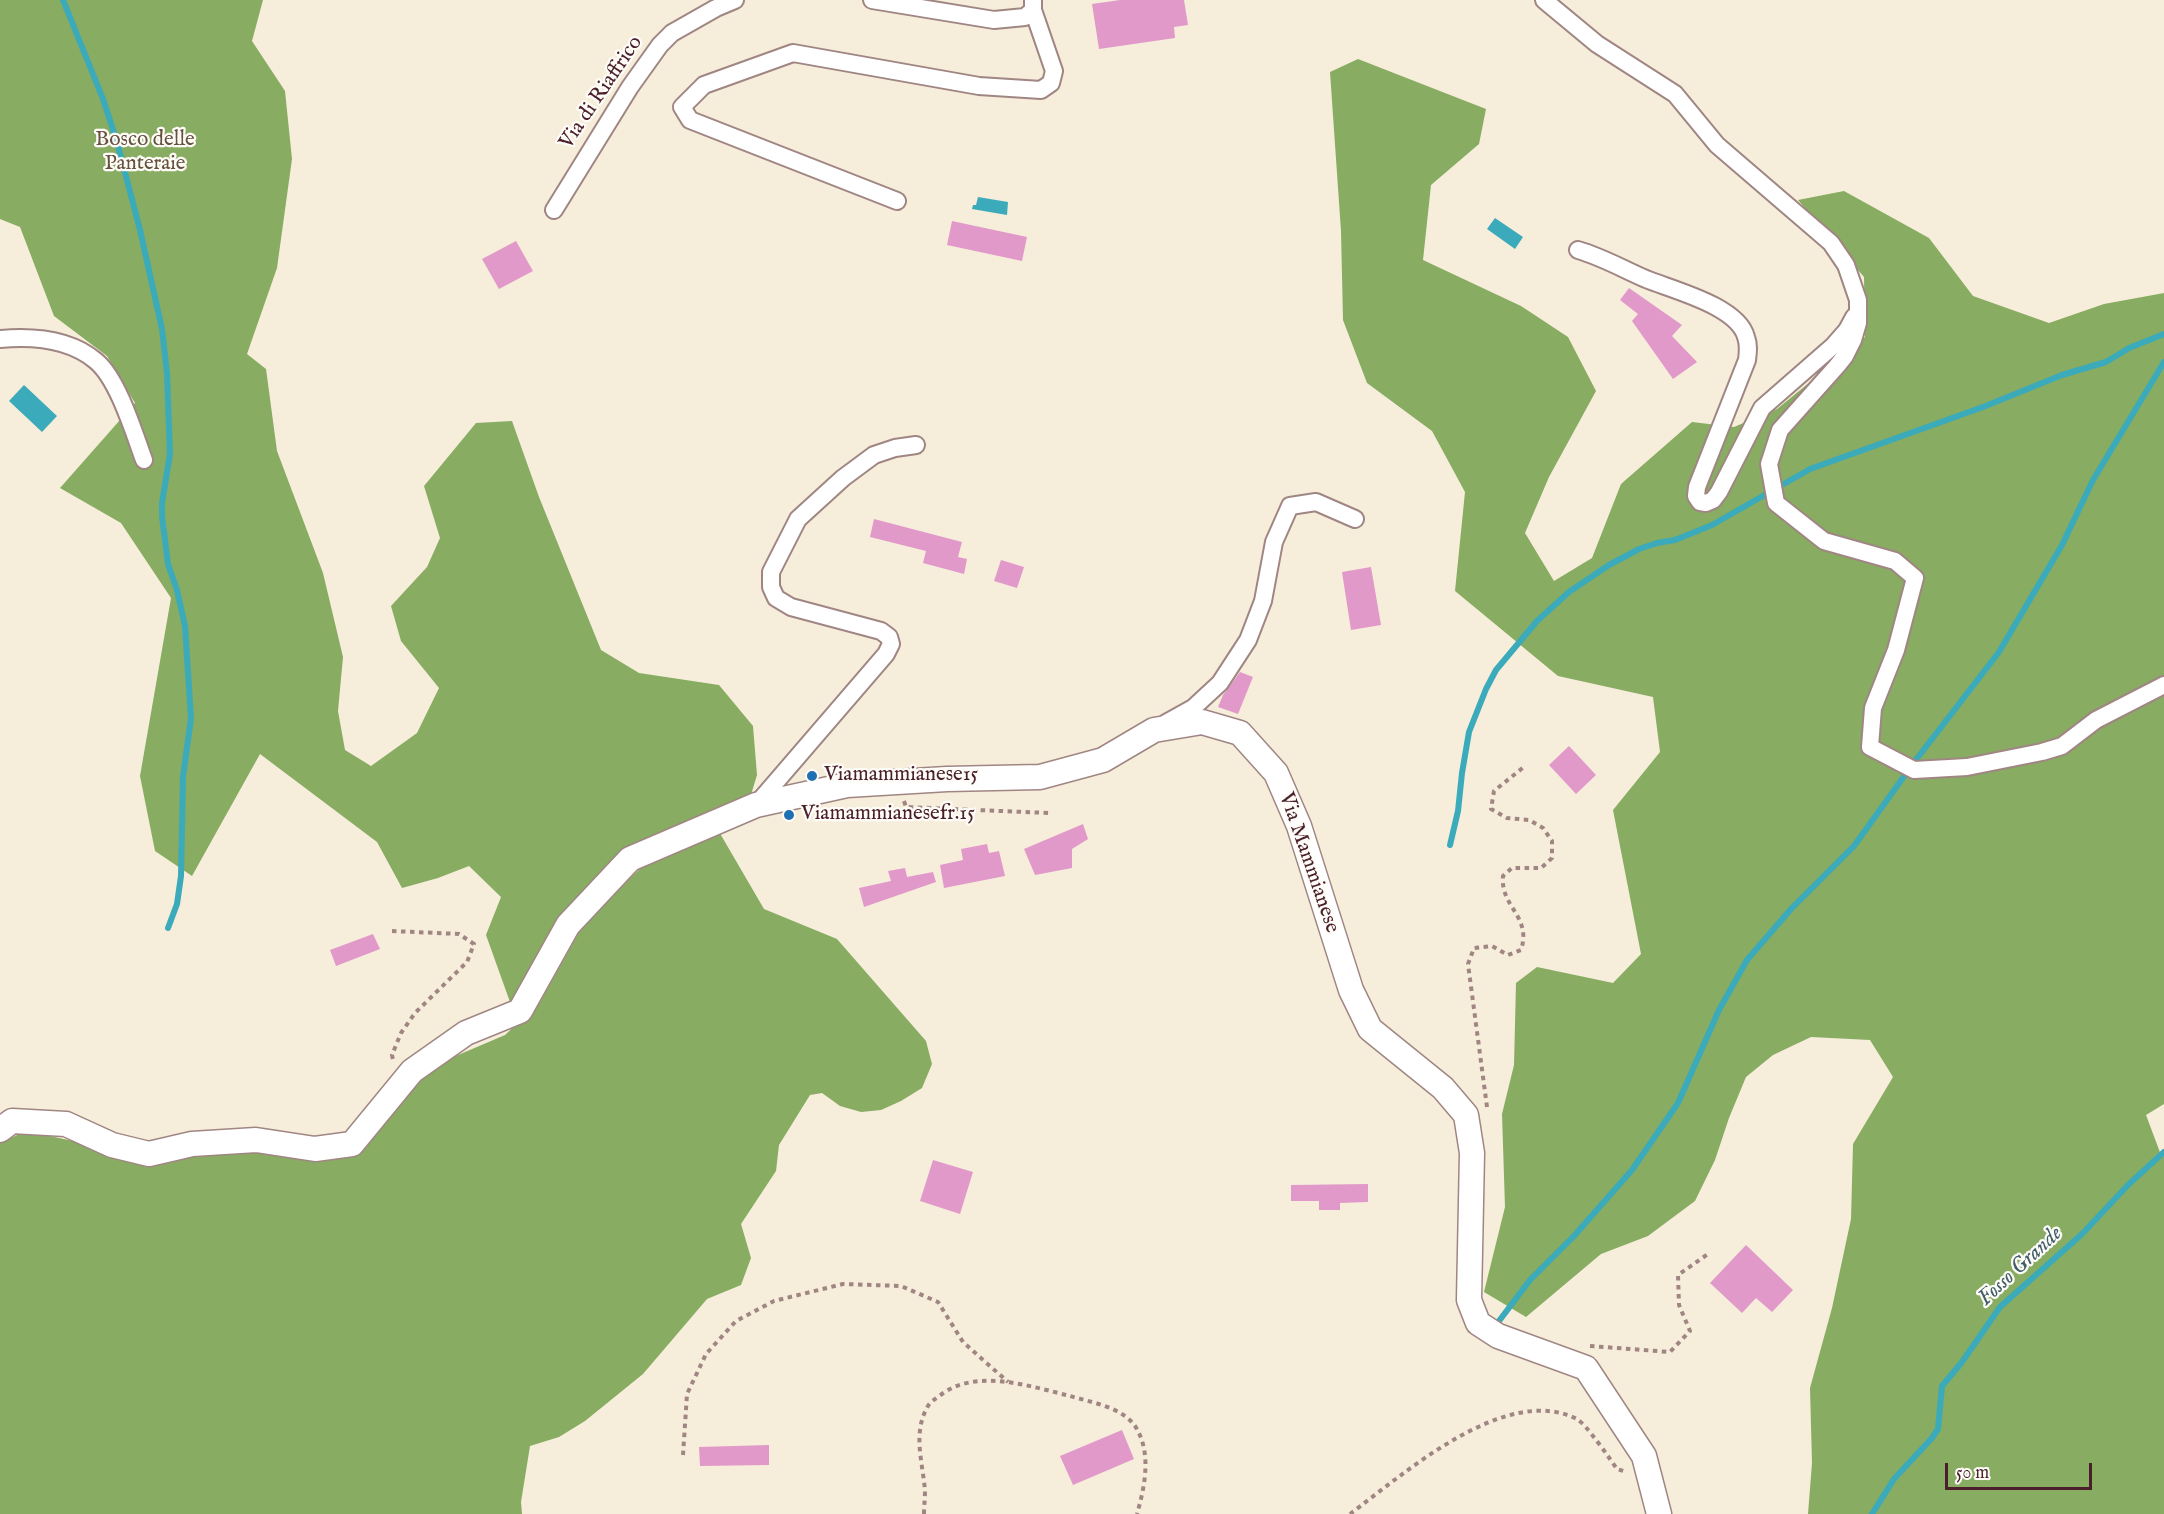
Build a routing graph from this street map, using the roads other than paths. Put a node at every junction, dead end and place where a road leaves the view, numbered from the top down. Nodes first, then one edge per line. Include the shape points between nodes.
1 (735, 0) edge
2 (872, 0) edge
3 (1544, 0) edge
4 (1033, 5) edge
5 (897, 201) dead end
6 (554, 210) dead end
7 (1578, 250) dead end
8 (1858, 300) junction
9 (0, 339) edge
10 (916, 445) dead end
11 (144, 460) dead end
12 (1355, 519) dead end
13 (2164, 684) edge
14 (1154, 730) junction
15 (756, 805) junction
16 (0, 1130) edge
17 (1659, 1514) edge

1 - 6 street, Via di Riaffrico via 672,33 660,45
2 - 4 street via 994,20 1025,17
3 - 8 street via 1597,44 1675,94 1717,145 1831,243 1846,265
4 - 5 street via 1054,71 1051,83 1041,90 979,86 794,53 704,85 682,107 690,120
7 - 8 street via 1715,306 1731,316 1746,335 1747,360 1697,487 1700,502 1713,500 1719,492 1762,408 1847,330
8 - 13 street via 1858,323 1845,356 1780,430 1769,464 1776,503 1824,541 1895,561 1915,578 1896,650 1873,708 1870,747 1914,770 1967,767 2042,752 2062,746 2096,720
9 - 11 street via 24,337 67,344 97,362 119,393
10 - 15 street via 874,455 843,478 798,519 771,572 771,587 777,598 791,607 881,631 891,644
12 - 14 street via 1316,502 1290,506 1274,542 1263,601 1248,640 1220,683 1193,708
14 - 15 main road, Via Mammianese via 1102,760 1040,777 847,785
14 - 17 main road, Via Mammianese via 1202,722 1240,733 1276,773 1299,825 1351,990 1370,1029 1443,1088 1466,1115 1472,1153 1469,1300 1478,1323 1498,1336 1586,1368 1644,1456
15 - 16 main road, Via Mammianese via 630,859 568,925 520,1011 465,1033 412,1071 352,1144 315,1149 256,1140 192,1144 149,1154 112,1145 66,1124 12,1121

